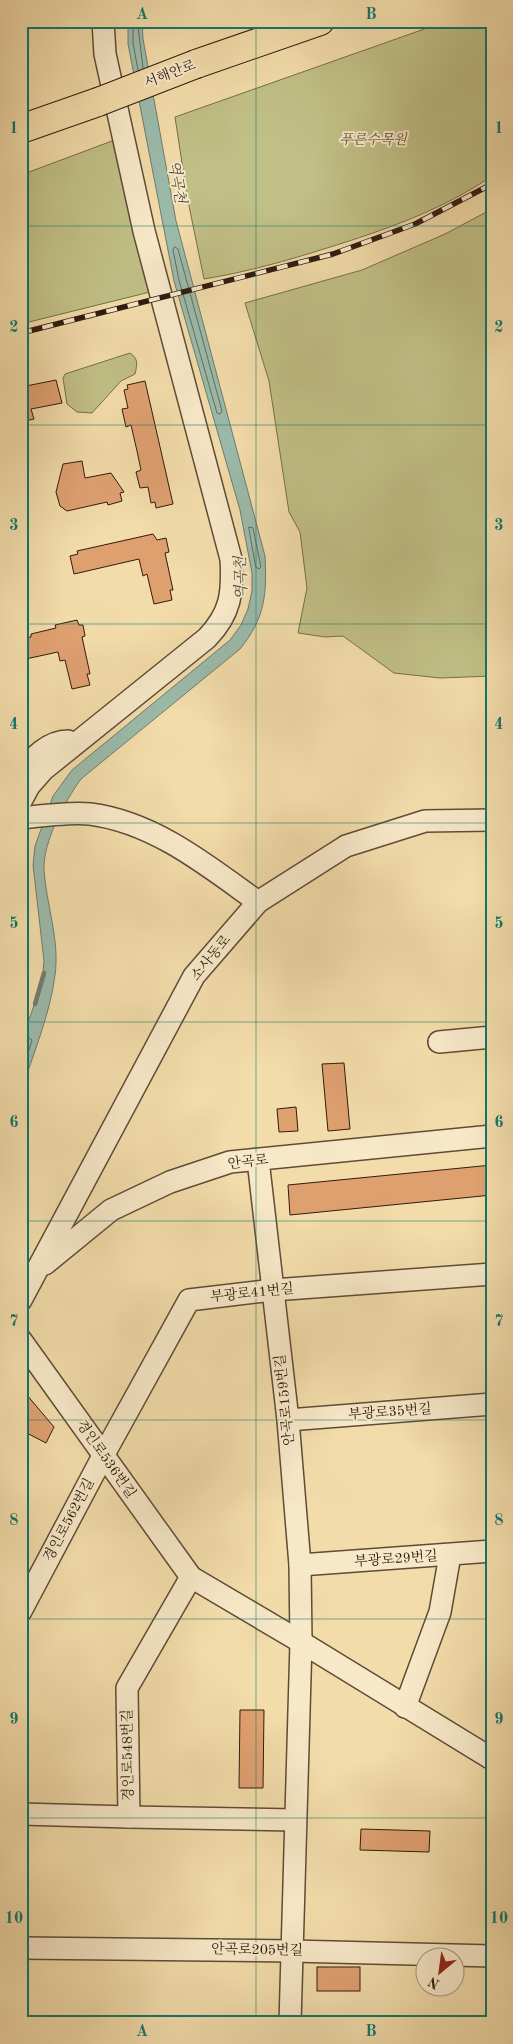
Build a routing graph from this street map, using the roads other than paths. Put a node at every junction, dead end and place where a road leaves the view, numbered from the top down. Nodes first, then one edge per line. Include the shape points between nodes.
1 (103, 21) edge
2 (320, 21) edge
3 (21, 129) edge
4 (76, 742) junction
5 (21, 772) edge
6 (21, 800) edge
7 (21, 818) edge
8 (492, 820) edge
9 (258, 902) junction
10 (492, 1037) edge
11 (439, 1042) dead end
12 (492, 1136) edge
13 (258, 1160) junction
14 (37, 1270) junction
15 (492, 1274) edge
16 (273, 1290) junction
17 (21, 1300) edge
18 (21, 1340) edge
19 (492, 1404) edge
20 (288, 1420) junction
21 (103, 1456) junction
22 (492, 1551) edge
23 (450, 1555) junction
24 (300, 1565) junction
25 (190, 1577) junction
26 (21, 1611) edge
27 (301, 1642) junction
28 (405, 1707) junction
29 (492, 1759) edge
30 (21, 1814) edge
31 (128, 1817) junction
32 (295, 1820) junction
33 (21, 1948) edge
34 (292, 1951) junction
35 (492, 1956) edge
36 (290, 2023) edge

1 - 4 street via 105,54 144,231 228,550 232,586 222,621 207,638
2 - 3 main road, 서해안로, bridge
4 - 5 street via 65,741 46,748
4 - 6 street via 35,778
7 - 9 street via 89,814 132,825 196,857
8 - 9 street, 소사동로 via 425,821 346,846
9 - 14 street, 소사동로 via 194,976
10 - 11 street
12 - 13 street, 안곡로
13 - 14 street, 안곡로 via 230,1162 170,1182 111,1210
13 - 16 street, 안곡로159번길
14 - 17 street, 안곡로
15 - 16 street, 부광로41번길
16 - 20 street, 안곡로159번길
16 - 21 street, 부광로41번길 via 189,1300
18 - 21 street, 경인로536번길
19 - 20 street, 부광로35번길
20 - 24 street, 안곡로159번길
21 - 25 street, 경인로536번길
21 - 26 street, 경인로562번길
22 - 23 street, 부광로29번길
23 - 24 street, 부광로29번길
23 - 28 street via 440,1612
24 - 27 street, 안곡로159번길
25 - 27 street, 경인로536번길
25 - 31 street, 경인로548번길 via 127,1688
27 - 28 street, 경인로536번길
27 - 32 street
28 - 29 street, 경인로536번길
30 - 31 street
31 - 32 street, 경인로548번길
32 - 34 street
33 - 34 street, 안곡로205번길
34 - 35 street, 안곡로205번길
34 - 36 street

